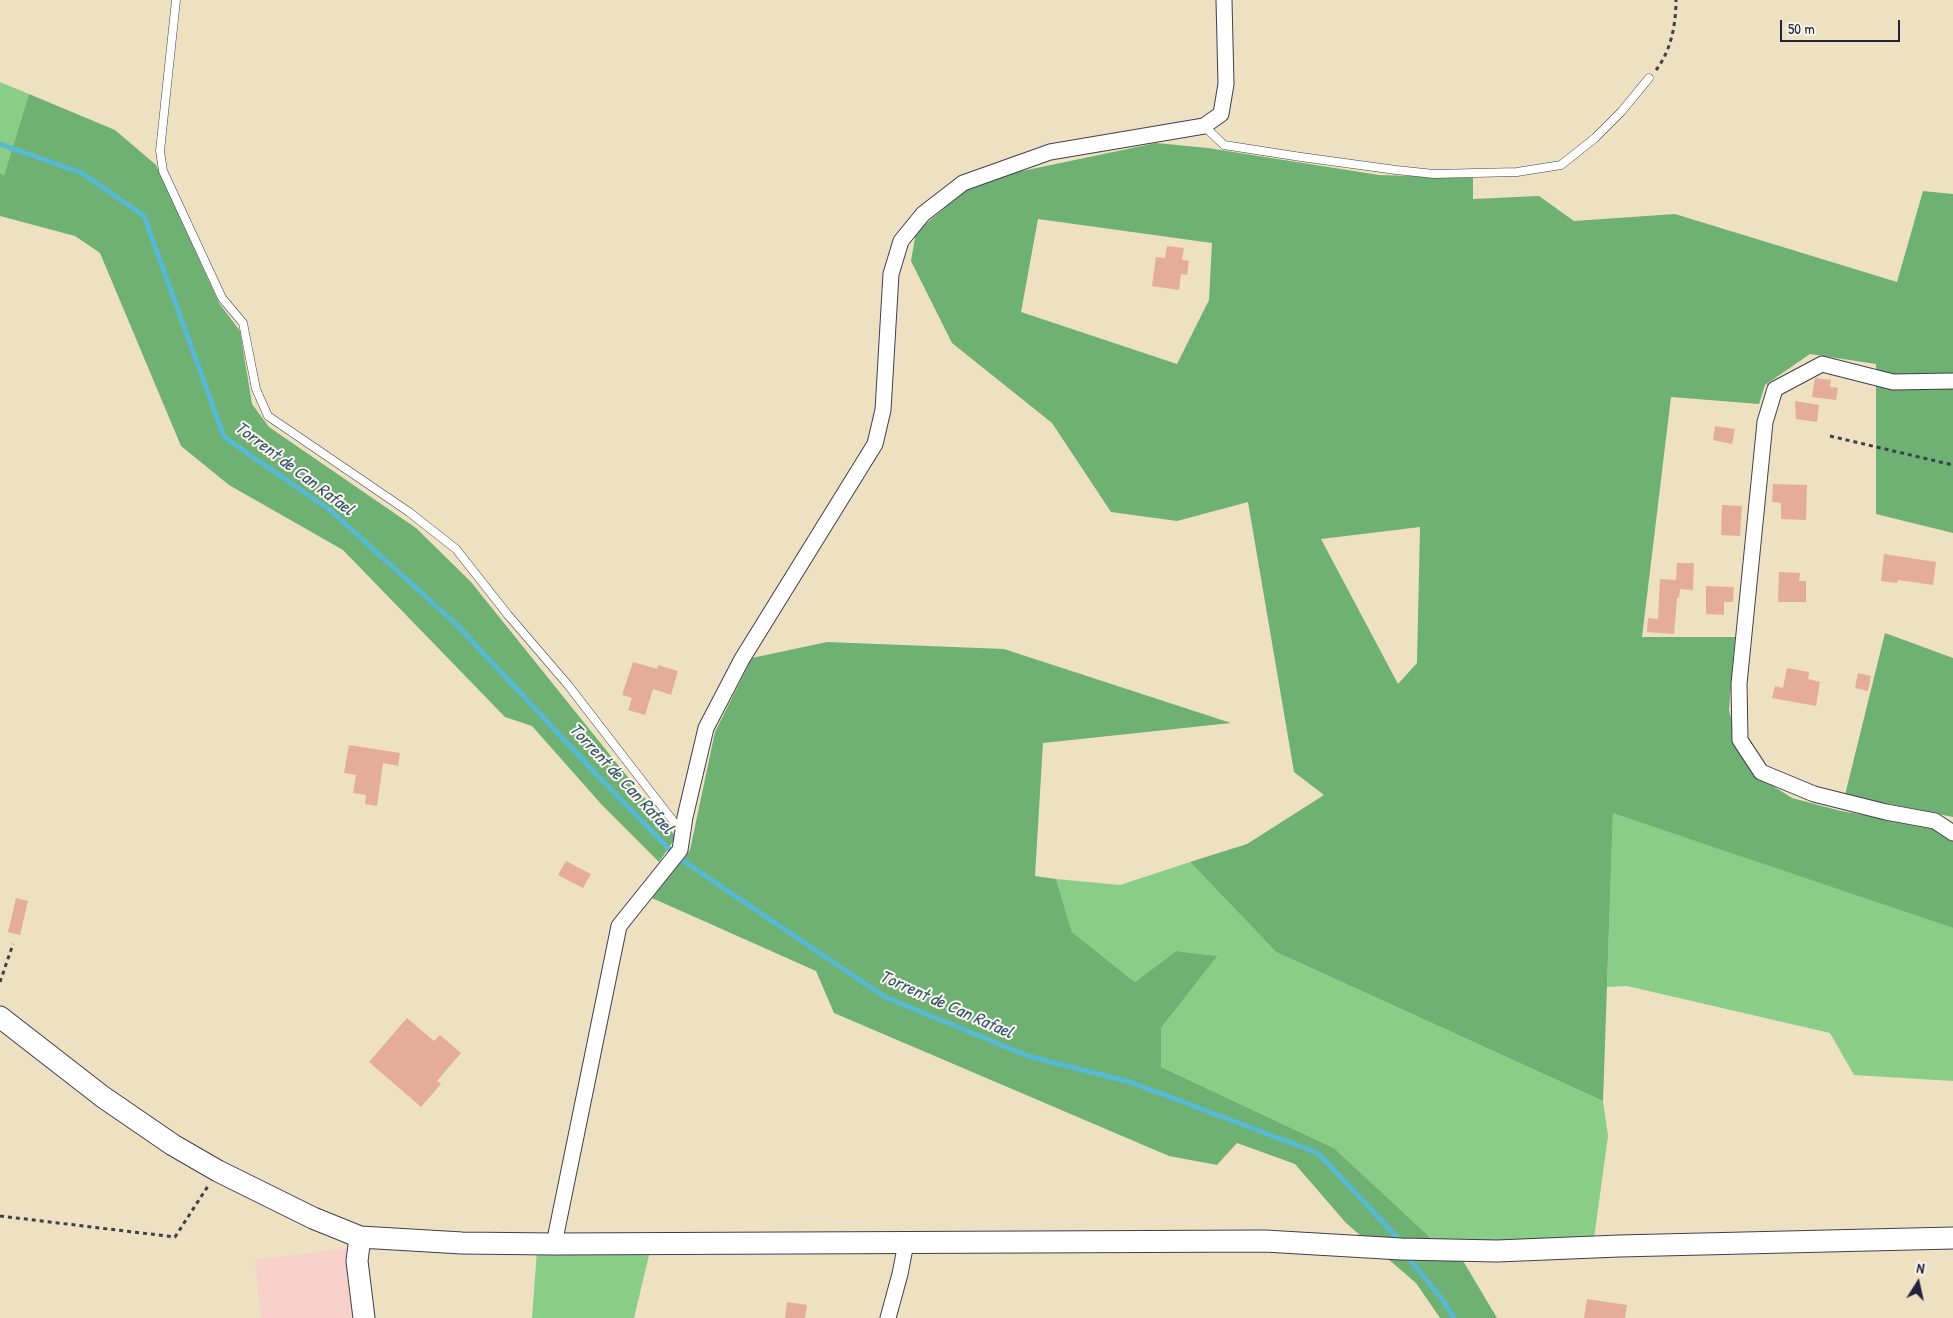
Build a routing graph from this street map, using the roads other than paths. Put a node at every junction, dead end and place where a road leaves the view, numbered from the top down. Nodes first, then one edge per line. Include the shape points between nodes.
1 (176, 0) edge
2 (1224, 0) edge
3 (1649, 78) road end
4 (1204, 126) junction
5 (1953, 381) edge
6 (683, 830) junction
7 (1953, 833) edge
8 (0, 1017) edge
9 (360, 1237) junction
10 (1953, 1238) edge
11 (906, 1243) junction
12 (554, 1244) junction
13 (364, 1318) edge
14 (888, 1318) edge

1 - 6 lane via 160,151 163,171 222,298 244,322 256,390 268,416 409,512 456,549
2 - 4 street via 1226,84 1221,114
3 - 4 lane via 1622,112 1561,165 1518,172 1434,174 1301,157 1224,145
4 - 6 street via 1050,152 963,183 923,214 901,241 891,274 883,410 874,444 742,659 706,728
5 - 7 street via 1893,382 1822,364 1775,389 1765,422 1739,684 1740,740 1761,772 1814,794 1935,821
6 - 12 street via 680,850 619,926
8 - 9 street via 174,1146 313,1218
9 - 12 street
9 - 13 street via 357,1261
10 - 11 street via 1496,1251 1264,1241
11 - 12 street
11 - 14 street

